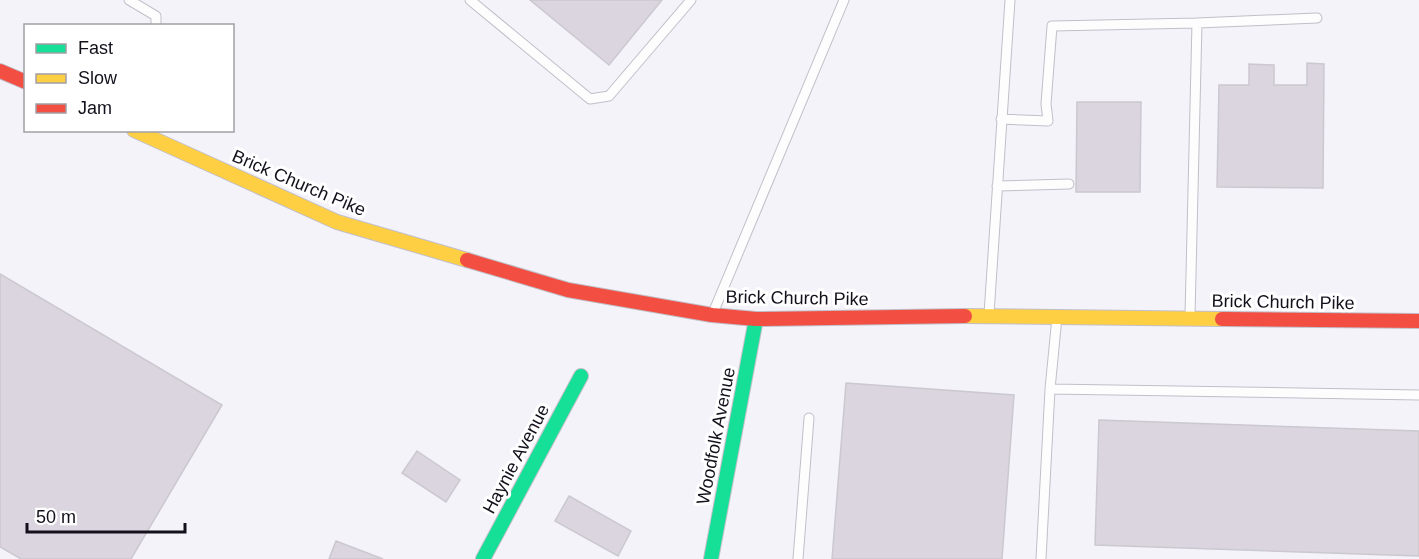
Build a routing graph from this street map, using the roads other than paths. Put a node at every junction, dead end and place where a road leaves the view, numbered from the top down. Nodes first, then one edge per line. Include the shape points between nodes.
1 (129, 0) edge
2 (470, 0) edge
3 (691, 0) edge
4 (844, 0) edge
5 (1010, 0) edge
6 (1317, 18) dead end
7 (1197, 23) junction
8 (156, 24) edge
9 (0, 71) edge
10 (24, 81) edge
11 (1001, 119) junction
12 (138, 132) edge
13 (1069, 184) dead end
14 (997, 186) junction
15 (712, 315) junction
16 (989, 316) junction
17 (1057, 317) junction
18 (1190, 318) junction
19 (756, 319) junction
20 (1419, 321) edge
21 (581, 376) dead end
22 (1050, 389) junction
23 (1419, 395) edge
24 (809, 418) dead end
25 (483, 559) edge
26 (711, 559) edge
27 (798, 559) edge
28 (1041, 559) edge

1 - 8 lane via 156,16
2 - 3 lane via 590,99 609,96
4 - 15 lane
5 - 11 lane
6 - 7 lane
7 - 11 lane via 1052,26 1048,121
7 - 18 lane
9 - 10 main road
11 - 14 lane
12 - 15 main road, Brick Church Pike via 337,222 568,290
13 - 14 lane
14 - 16 lane
15 - 19 main road, Brick Church Pike
16 - 17 main road, Brick Church Pike
16 - 19 main road, Brick Church Pike
17 - 18 main road, Brick Church Pike
17 - 22 lane
18 - 20 main road, Brick Church Pike
19 - 26 main road, Woodfolk Avenue
21 - 25 main road, Haynie Avenue
22 - 23 lane
22 - 28 lane
24 - 27 lane

